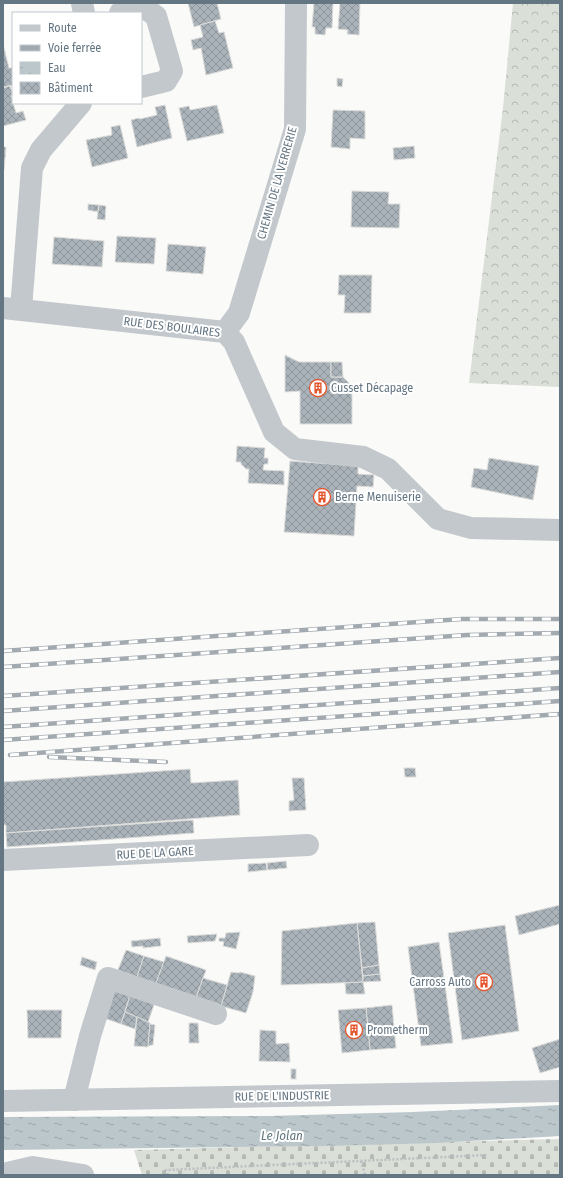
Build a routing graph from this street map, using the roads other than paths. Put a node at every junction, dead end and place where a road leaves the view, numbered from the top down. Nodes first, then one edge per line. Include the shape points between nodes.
1 (296, 3) edge
2 (124, 12) edge
3 (142, 87) edge
4 (79, 104) edge
5 (12, 309) edge
6 (225, 332) junction
7 (560, 530) edge
8 (308, 845) dead end
9 (3, 860) edge
10 (216, 1014) dead end
11 (560, 1091) edge
12 (74, 1100) junction
13 (3, 1101) edge
14 (3, 1174) edge
15 (83, 1175) edge

1 - 6 street, CHEMIN DE LA VERRERIE via 295,129 239,313
2 - 3 street via 143,7 156,16 172,71 166,81
4 - 5 street via 41,150 32,168
5 - 6 street, RUE DES BOULAIRES
6 - 7 street, RUE DES BOULAIRES via 234,342 274,432 295,449 363,457 382,466 438,518 472,528
8 - 9 street, RUE DE LA GARE
10 - 12 street via 108,978
11 - 12 street, RUE DE L'INDUSTRIE
12 - 13 street, RUE DE L'INDUSTRIE
14 - 15 street via 33,1167

